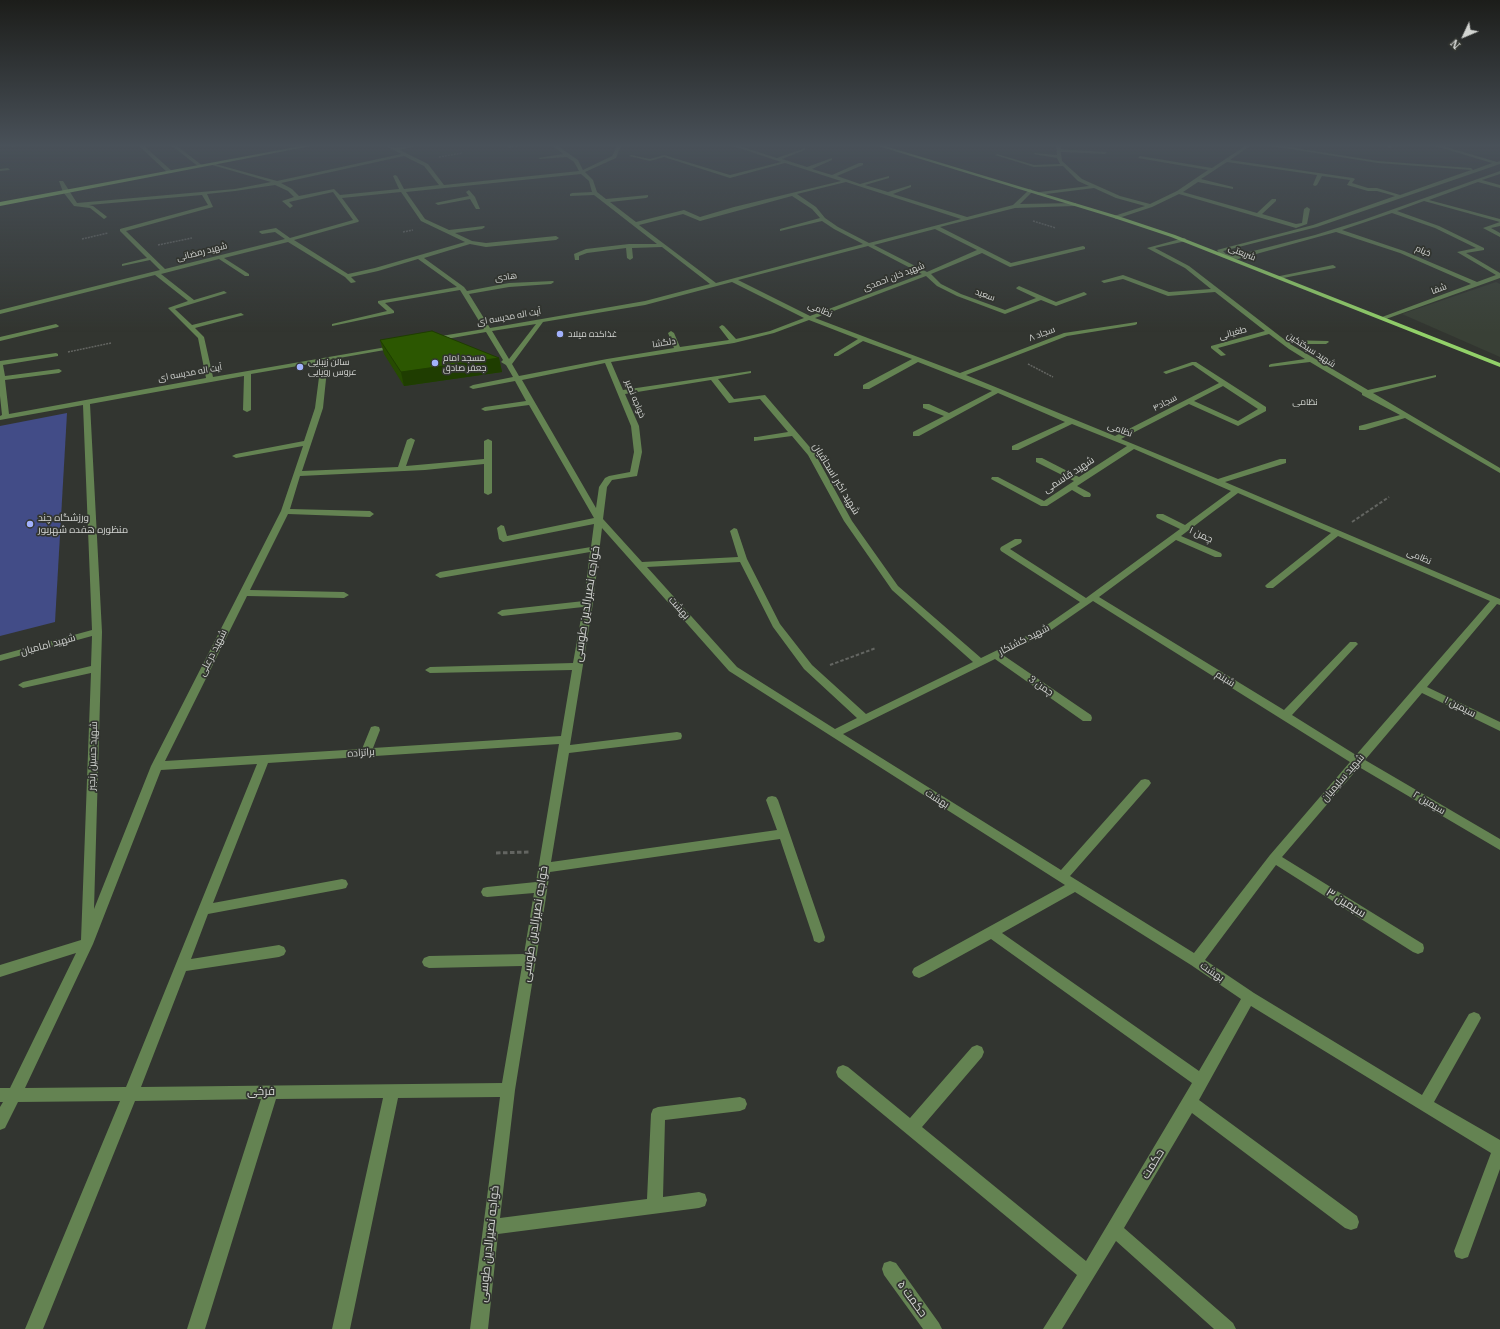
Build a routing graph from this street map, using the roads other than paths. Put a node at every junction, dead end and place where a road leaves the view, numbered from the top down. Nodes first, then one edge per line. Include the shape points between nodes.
1 (92, 208) edge
2 (204, 208) edge
3 (347, 208) edge
4 (415, 208) edge
5 (613, 208) edge
6 (736, 208) edge
7 (814, 208) edge
8 (933, 208) edge
9 (1008, 208) edge
10 (1087, 208) edge
11 (1144, 208) edge
12 (1234, 208) edge
13 (1265, 208) edge
14 (1365, 208) edge
15 (1401, 208) edge
16 (1453, 208) edge
17 (1307, 209) dead end
18 (1392, 211) junction
19 (1258, 215) junction
20 (104, 217) dead end
21 (1116, 217) junction
22 (823, 219) junction
23 (968, 219) junction
24 (1500, 221) edge
25 (1305, 223) junction
26 (635, 224) junction
27 (1500, 224) edge
28 (1315, 226) junction
29 (482, 227) dead end
30 (936, 227) junction
31 (782, 230) dead end
32 (1336, 230) junction
33 (262, 232) dead end
34 (449, 232) junction
35 (1500, 236) edge
36 (556, 238) dead end
37 (289, 240) junction
38 (1184, 240) junction
39 (470, 242) junction
40 (662, 245) junction
41 (869, 245) junction
42 (630, 246) junction
43 (1083, 248) dead end
44 (981, 251) junction
45 (1224, 256) junction
46 (219, 257) junction
47 (419, 257) junction
48 (152, 258) junction
49 (630, 258) dead end
50 (577, 259) dead end
51 (124, 265) dead end
52 (1333, 267) dead end
53 (164, 270) junction
54 (156, 273) junction
55 (927, 274) junction
56 (247, 275) dead end
57 (347, 276) junction
58 (1500, 276) edge
59 (1278, 277) junction
60 (732, 280) junction
61 (1104, 281) dead end
62 (353, 282) dead end
63 (550, 282) dead end
64 (715, 285) junction
65 (1478, 285) junction
66 (1019, 288) dead end
67 (463, 290) junction
68 (1215, 290) junction
69 (224, 293) dead end
70 (1084, 294) dead end
71 (1041, 298) junction
72 (192, 302) junction
73 (0, 312) edge
74 (241, 315) dead end
75 (812, 318) junction
76 (1384, 318) junction
77 (541, 321) junction
78 (1135, 323) dead end
79 (334, 325) dead end
80 (56, 326) dead end
81 (191, 327) junction
82 (722, 327) dead end
83 (488, 330) junction
84 (1270, 332) junction
85 (671, 333) dead end
86 (441, 338) junction
87 (863, 338) junction
88 (0, 339) edge
89 (425, 341) edge
90 (734, 341) junction
91 (1283, 342) junction
92 (1326, 342) dead end
93 (454, 343) edge
94 (402, 345) edge
95 (678, 350) junction
96 (56, 355) road end
97 (836, 355) dead end
98 (1224, 355) dead end
99 (325, 359) junction
100 (496, 359) edge
101 (918, 359) junction
102 (1310, 360) junction
103 (607, 361) junction
104 (0, 364) edge
105 (509, 364) junction
106 (1500, 365) edge
107 (1272, 366) dead end
108 (59, 371) dead end
109 (248, 372) junction
110 (749, 372) dead end
111 (1166, 372) dead end
112 (960, 375) junction
113 (1434, 376) dead end
114 (517, 378) junction
115 (714, 378) junction
116 (1, 379) junction
117 (210, 379) junction
118 (1223, 383) junction
119 (473, 387) dead end
120 (866, 387) dead end
121 (997, 391) junction
122 (622, 392) junction
123 (1365, 393) junction
124 (1189, 401) junction
125 (86, 402) junction
126 (531, 402) junction
127 (926, 406) dead end
128 (485, 409) dead end
129 (247, 410) dead end
130 (949, 416) junction
131 (1404, 416) junction
132 (3, 417) edge
133 (1071, 422) junction
134 (1362, 428) dead end
135 (793, 434) junction
136 (916, 434) dead end
137 (757, 439) dead end
138 (1115, 439) junction
139 (412, 440) dead end
140 (488, 441) dead end
141 (308, 443) junction
142 (1133, 446) junction
143 (1015, 448) dead end
144 (236, 456) dead end
145 (1039, 460) dead end
146 (488, 461) junction
147 (1283, 461) dead end
148 (402, 468) junction
149 (1498, 468) edge
150 (298, 474) junction
151 (995, 478) dead end
152 (1080, 481) junction
153 (1218, 482) junction
154 (1072, 486) junction
155 (1237, 490) junction
156 (488, 493) dead end
157 (1087, 495) dead end
158 (285, 511) junction
159 (370, 514) dead end
160 (1160, 516) dead end
161 (599, 520) junction
162 (501, 528) dead end
163 (1185, 528) junction
164 (734, 531) dead end
165 (1337, 533) junction
166 (1175, 536) junction
167 (1018, 541) dead end
168 (595, 549) junction
169 (1218, 555) dead end
170 (743, 559) junction
171 (641, 565) junction
172 (440, 575) dead end
173 (1270, 586) dead end
174 (244, 593) junction
175 (344, 595) dead end
176 (1089, 600) junction
177 (1498, 601) edge
178 (588, 603) junction
179 (502, 613) dead end
180 (97, 632) junction
181 (1353, 644) dead end
182 (995, 654) junction
183 (0, 658) edge
184 (980, 664) junction
185 (578, 666) junction
186 (96, 668) junction
187 (430, 670) dead end
188 (23, 685) dead end
189 (1421, 688) junction
190 (1285, 716) junction
191 (1087, 718) dead end
192 (865, 719) junction
193 (1500, 727) edge
194 (375, 730) dead end
195 (834, 734) junction
196 (676, 736) dead end
197 (565, 745) junction
198 (366, 752) junction
199 (264, 759) junction
200 (1358, 761) junction
201 (157, 766) junction
202 (1146, 783) dead end
203 (772, 800) dead end
204 (784, 834) junction
205 (1500, 845) edge
206 (1274, 858) junction
207 (544, 868) junction
208 (1062, 877) junction
209 (342, 884) dead end
210 (1075, 886) junction
211 (541, 888) junction
212 (487, 892) dead end
213 (204, 910) junction
214 (991, 932) junction
215 (819, 937) dead end
216 (88, 944) junction
217 (1418, 948) dead end
218 (278, 951) dead end
219 (529, 960) junction
220 (1196, 961) junction
221 (429, 962) dead end
222 (182, 966) junction
223 (0, 971) edge
224 (919, 972) dead end
225 (1250, 997) junction
226 (1474, 1018) dead end
227 (977, 1052) dead end
228 (843, 1072) dead end
229 (1201, 1081) junction
230 (508, 1090) junction
231 (392, 1091) junction
232 (271, 1092) junction
233 (131, 1093) junction
234 (7, 1094) edge
235 (1189, 1102) junction
236 (740, 1104) dead end
237 (1425, 1104) junction
238 (0, 1123) edge
239 (911, 1128) junction
240 (1500, 1149) edge
241 (699, 1200) dead end
242 (655, 1206) junction
243 (1351, 1222) dead end
244 (491, 1227) junction
245 (1114, 1229) junction
246 (1462, 1252) dead end
247 (890, 1269) dead end
248 (1088, 1273) junction
249 (34, 1329) edge
250 (196, 1329) edge
251 (341, 1329) edge
252 (479, 1329) edge
253 (934, 1329) edge
254 (1052, 1329) edge
255 (1227, 1329) edge

1 - 20 street
2 - 48 street via 122,230
3 - 37 street, شهید رمضانی via 356,221
4 - 34 street via 423,220
5 - 26 street
6 - 26 street via 700,219 684,212
7 - 22 street, سعید
8 - 23 street
9 - 23 street, آیت اله مدیسه ای
10 - 21 main road, شریعتی
11 - 21 street
12 - 19 street
13 - 19 street
14 - 28 street
15 - 18 street
16 - 24 street
17 - 25 street
18 - 32 street
18 - 58 street via 1437,227 1482,249 1460,252
19 - 25 street via 1296,226
21 - 38 main road, شریعتی
22 - 31 street
22 - 41 street, سعید
23 - 30 street, آیت اله مدیسه ای
25 - 28 street
26 - 40 street
27 - 35 street via 1486,228
28 - 45 street via 1220,250
29 - 34 street
30 - 41 street, آیت اله مدیسه ای
30 - 44 street
32 - 45 street via 1238,257
32 - 65 street, خیام via 1402,252
33 - 37 street via 276,230
34 - 39 street
36 - 39 street via 486,245
37 - 46 street, شهید رمضانی
37 - 57 street
38 - 45 main road, شریعتی
38 - 68 street, شهید سبکتکین via 1150,248 1187,267
39 - 47 street
40 - 42 street
40 - 64 street
41 - 55 street, سعید
41 - 60 street, آیت اله مدیسه ای
42 - 49 street
42 - 50 street via 586,251 576,255
43 - 44 street via 1010,264
44 - 55 street, شهید خان احمدی
45 - 59 main road, شریعتی
46 - 53 street, شهید رمضانی
46 - 56 street
47 - 57 street
47 - 67 street
48 - 51 street
48 - 53 street
52 - 59 street
53 - 54 street, شهید رمضانی
54 - 72 street
54 - 73 street, شهید رمضانی
55 - 71 street, سعید via 939,285 959,295 1005,312
55 - 75 street, شهید خان احمدی
57 - 62 street
58 - 65 street, شفا
59 - 76 main road, شریعتی
60 - 64 street, آیت اله مدیسه ای
60 - 75 street, نظامی
61 - 68 street via 1123,277 1168,294
63 - 67 street, هادی
64 - 77 street, آیت اله مدیسه ای via 645,303
65 - 76 street, شفا
66 - 71 street
67 - 79 street, هادی via 380,302 392,312
67 - 83 street, بهشت
68 - 84 street, شهید سبکتکین
69 - 72 street
70 - 71 street via 1056,304
72 - 81 street via 171,308
74 - 81 street
75 - 87 street, نظامی
75 - 90 street, دلگشا via 772,332
76 - 106 main road, شریعتی
77 - 83 street, آیت اله مدیسه ای
77 - 105 street
78 - 112 street, سجاد ۸ via 1066,334
80 - 88 street
81 - 117 street via 201,337
82 - 90 street
83 - 86 street, آیت اله مدیسه ای
83 - 105 street, بهشت
84 - 91 street, شهید سبکتکین
84 - 98 street, طغیانی via 1213,347
85 - 95 street
86 - 89 street, آیت اله مدیسه ای
86 - 93 street
87 - 97 street
87 - 101 street, نظامی
90 - 95 street, دلگشا
91 - 92 street
91 - 102 street, شهید سبکتکین
94 - 99 street, آیت اله مدیسه ای
95 - 103 street, دلگشا
96 - 104 street
99 - 109 street, آیت اله مدیسه ای
99 - 141 street, شهید درعلی via 319,408
100 - 105 street
101 - 112 street, نظامی
101 - 120 street
102 - 107 street
102 - 123 street, شهید سبکتکین
103 - 114 street, دلگشا
103 - 122 street, خواجه نصیر
104 - 116 street
105 - 114 street, بهشت
108 - 116 street
109 - 117 street, آیت اله مدیسه ای
109 - 129 street
110 - 115 street
111 - 118 street via 1194,363
112 - 121 street, نظامی
113 - 123 street
114 - 119 street, دلگشا
114 - 126 street, بهشت
115 - 122 street
115 - 135 street, شهید اکبر اسحاقیان via 732,401 762,397
116 - 132 street
117 - 125 street, آیت اله مدیسه ای
118 - 124 street, سجاد۴
118 - 124 street via 1263,410 1238,424
121 - 130 street
121 - 133 street, نظامی
122 - 161 street, خواجه نصیر via 635,426 638,452 634,474 609,478 603,487
123 - 131 street, شهید سبکتکین
124 - 138 street, سجاد۴
125 - 132 street, آیت اله مدیسه ای
125 - 180 street, شهید حسین رنجبر
126 - 128 street
126 - 161 street, بهشت
127 - 130 street
130 - 136 street
131 - 134 street
131 - 149 street, شهید سبکتکین
133 - 138 street, نظامی
133 - 143 street
135 - 137 street
135 - 184 street, شهید اکبر اسحاقیان via 811,454 848,521 895,588
138 - 142 street, نظامی
139 - 148 street
140 - 146 street
141 - 144 street
141 - 150 street, شهید درعلی
142 - 152 street, شهید قاسمی
142 - 153 street, نظامی
145 - 152 street
146 - 148 street
146 - 156 street
147 - 153 street
148 - 150 street
150 - 158 street, شهید درعلی
151 - 154 street, شهید قاسمی via 1044,504
152 - 154 street, شهید قاسمی
153 - 155 street, نظامی
154 - 157 street
155 - 163 street, شهید کشتکار
155 - 165 street, نظامی
158 - 159 street
158 - 174 street, شهید درعلی
160 - 163 street
161 - 162 street via 503,539
161 - 168 street, خواجه نصیرالدین طوسی
161 - 171 street, بهشت
163 - 166 street, شهید کشتکار
164 - 170 street
165 - 173 street
165 - 177 street, نظامی
166 - 169 street, چمن ۱
166 - 176 street, شهید کشتکار
167 - 176 street, شبنم via 1004,548
168 - 172 street
168 - 178 street, خواجه نصیرالدین طوسی
170 - 171 street
170 - 192 street via 776,625 813,672
171 - 195 street, بهشت via 733,669
174 - 175 street
174 - 201 street, شهید درعلی
176 - 182 street, شهید کشتکار via 1044,631
176 - 190 street, شبنم
177 - 189 street, شهید سلیمیان
178 - 179 street
178 - 185 street, خواجه نصیرالدین طوسی
180 - 183 street, شهید امامیان
180 - 186 street, شهید حسین رنجبر
181 - 190 street
182 - 184 street, شهید کشتکار
182 - 191 street, چمن 3
184 - 192 street, شهید کشتکار
185 - 187 street
185 - 197 street, خواجه نصیرالدین طوسی
186 - 188 street
186 - 216 street, شهید حسین رنجبر
189 - 193 street, سیمین ۱
189 - 200 street, شهید سلیمیان
190 - 200 street, شبنم
192 - 195 street, شهید کشتکار
194 - 198 street
195 - 208 street, بهشت
196 - 197 street, براتزاده
197 - 198 street, براتزاده
197 - 207 street, خواجه نصیرالدین طوسی
198 - 199 street, براتزاده
199 - 201 street, براتزاده
199 - 213 street
200 - 205 street, سیمین ۲
200 - 206 street, شهید سلیمیان
201 - 216 street, شهید درعلی
202 - 208 street
203 - 204 street
204 - 207 street
204 - 215 street
206 - 217 street, سیمین ۳
206 - 220 street, شهید سلیمیان
207 - 211 street, خواجه نصیرالدین طوسی
208 - 210 street, بهشت
209 - 213 street
210 - 214 street
210 - 220 street, بهشت
211 - 212 street
211 - 219 street, خواجه نصیرالدین طوسی
213 - 222 street
214 - 224 street
214 - 229 street
216 - 223 street
216 - 234 street, شهید حسین رنجبر
218 - 222 street
219 - 221 street
219 - 230 street, خواجه نصیرالدین طوسی
220 - 225 street, بهشت
222 - 233 street
225 - 229 street, حکمت
225 - 237 street, بهشت
226 - 237 street
227 - 239 street
228 - 239 street
229 - 235 street, حکمت
230 - 231 street, فرخی
230 - 244 street, خواجه نصیرالدین طوسی
231 - 232 street, فرخی
231 - 251 street
232 - 233 street, فرخی
232 - 250 street
233 - 234 street, فرخی
233 - 249 street
234 - 238 street, شهید حسین رنجبر
235 - 243 street
235 - 245 street, حکمت
236 - 242 street via 658,1114
237 - 240 street, بهشت
239 - 248 street
240 - 246 street
241 - 242 street
242 - 244 street
244 - 252 street, خواجه نصیرالدین طوسی
245 - 248 street, حکمت
245 - 255 street
247 - 253 street, حکمت ۵
248 - 254 street, حکمت

